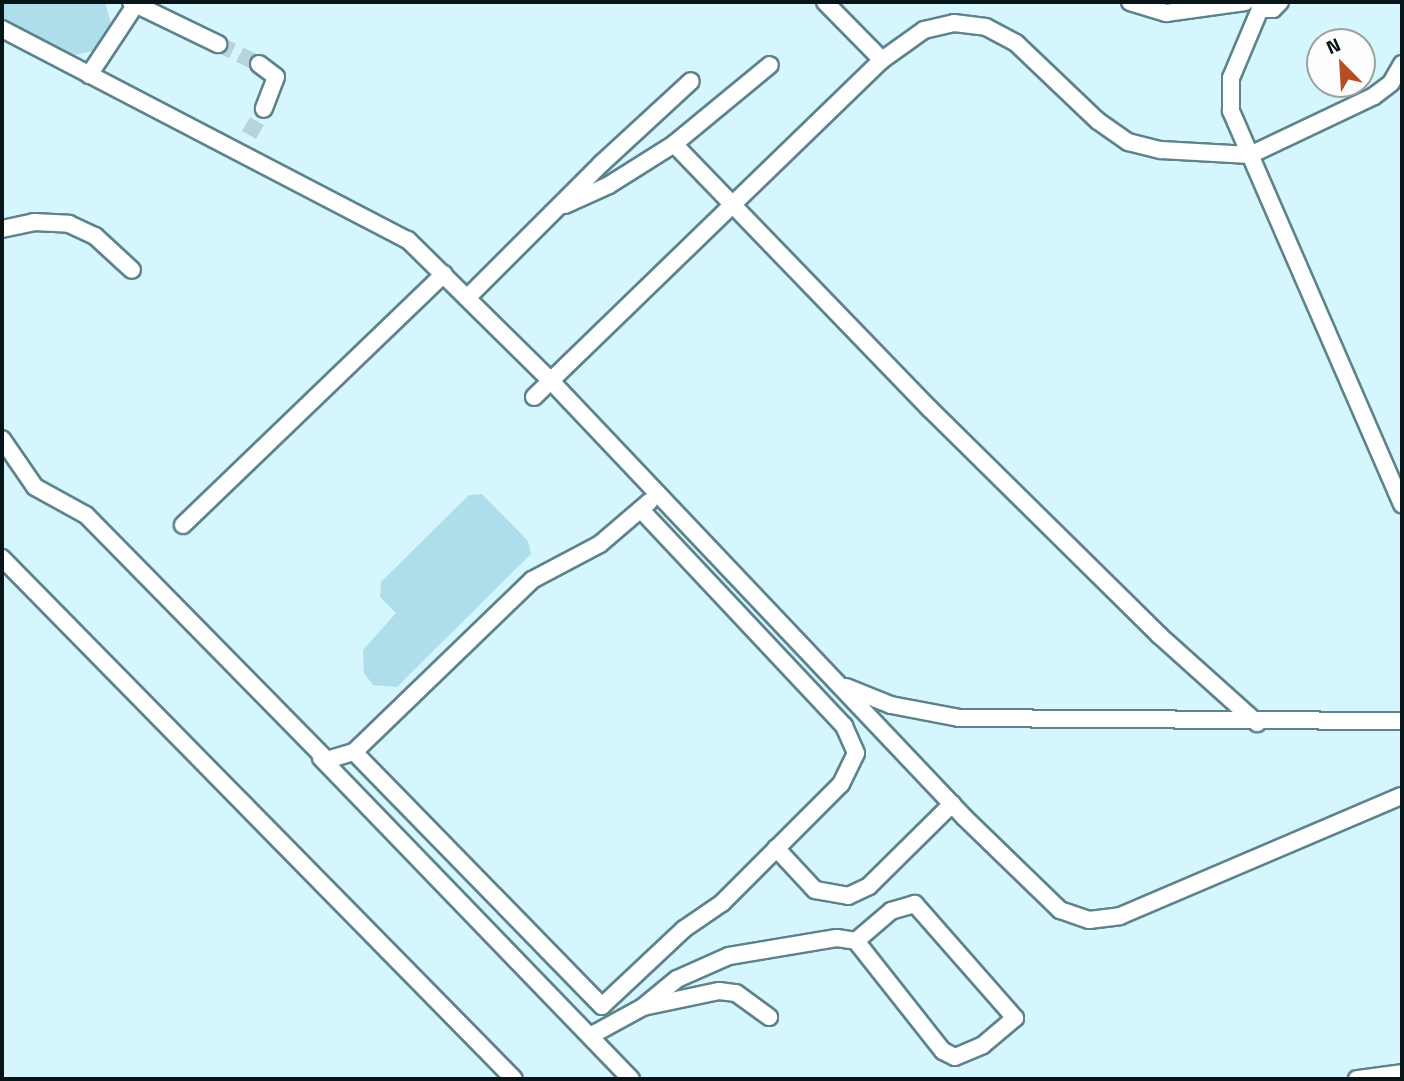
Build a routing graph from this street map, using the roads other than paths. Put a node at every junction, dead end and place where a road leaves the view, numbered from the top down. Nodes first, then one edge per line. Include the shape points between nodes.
1 (825, 2) edge
2 (1130, 2) edge
3 (1245, 2) edge
4 (1280, 2) edge
5 (133, 3) edge
6 (1260, 5) edge
7 (2, 29) edge
8 (218, 44) tunnel mouth
9 (882, 60) junction
10 (259, 64) tunnel mouth
11 (1402, 64) edge
12 (770, 65) dead end
13 (89, 75) junction
14 (691, 81) dead end
15 (264, 109) tunnel mouth
16 (249, 135) tunnel mouth
17 (674, 144) junction
18 (240, 150) junction
19 (1250, 155) junction
20 (734, 205) junction
21 (562, 206) junction
22 (2, 229) edge
23 (132, 270) dead end
24 (444, 274) junction
25 (468, 297) junction
26 (551, 382) junction
27 (534, 397) dead end
28 (2, 439) edge
29 (658, 493) junction
30 (1402, 504) edge
31 (641, 510) junction
32 (183, 525) dead end
33 (2, 558) edge
34 (833, 679) junction
35 (1402, 722) edge
36 (1257, 723) junction
37 (354, 752) junction
38 (321, 758) junction
39 (1402, 796) edge
40 (952, 804) junction
41 (776, 848) junction
42 (856, 941) junction
43 (643, 1007) junction
44 (769, 1017) dead end
45 (590, 1036) junction
46 (1402, 1073) edge
47 (514, 1079) edge
48 (631, 1079) edge
49 (1357, 1079) edge

1 - 9 street
2 - 3 street via 1166,13
4 - 6 street via 1273,9
5 - 8 street
5 - 13 street
6 - 19 street via 1228,91 1231,111
7 - 13 street
9 - 19 street via 924,30 954,23 986,27 1016,43 1098,121 1128,142 1161,150
9 - 20 street
10 - 15 street via 276,78
11 - 19 street via 1380,93
12 - 17 street
13 - 18 street
14 - 21 street
16 - 18 street
17 - 20 street
17 - 21 street via 609,185
18 - 24 street via 390,227
19 - 30 street
20 - 26 street
20 - 36 street via 930,410 1159,635
21 - 25 street
22 - 23 street via 34,222 69,224 95,236
24 - 25 street
24 - 32 street
25 - 26 street
26 - 27 street
26 - 29 street
28 - 38 street via 44,493 79,510
29 - 31 street
29 - 34 street
31 - 37 street via 600,544 532,580
31 - 41 street via 853,740 855,760 847,777
33 - 47 street
34 - 36 street via 881,701 947,717
34 - 40 street
35 - 36 street
37 - 38 street via 338,760
37 - 41 street via 602,1006 679,933 722,903
38 - 45 street
39 - 40 street via 1126,914 1095,920 1072,916 1049,903
40 - 41 street via 874,882 848,896 816,890
42 - 42 street via 943,1051 955,1057 983,1045 1015,1018 915,904 891,911
42 - 43 street via 828,939 729,956 677,979
43 - 44 street via 727,991
43 - 45 street
45 - 48 street
46 - 49 street

